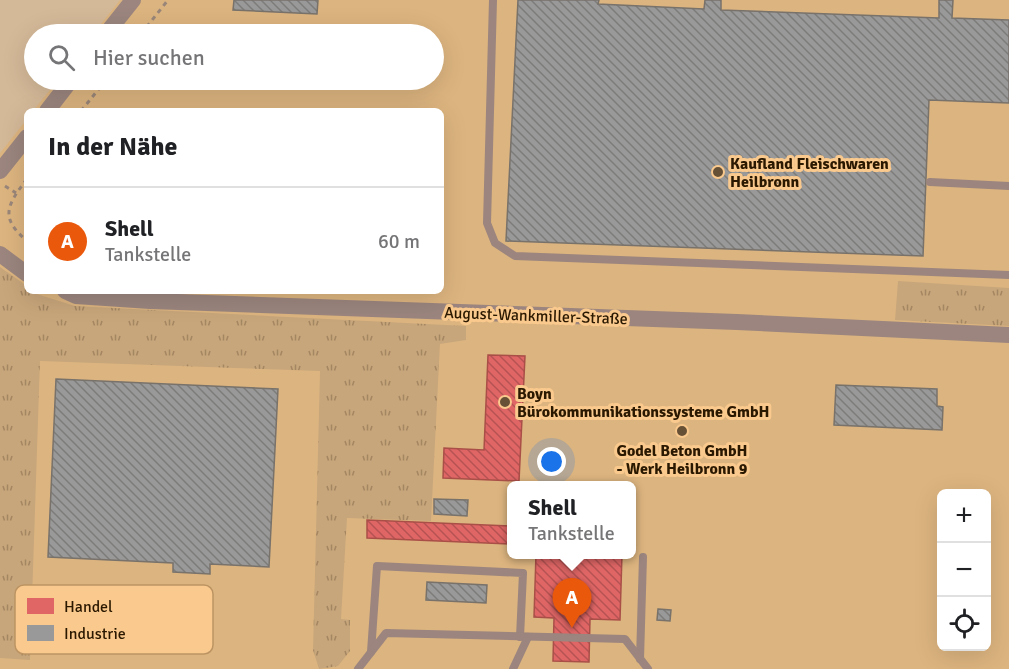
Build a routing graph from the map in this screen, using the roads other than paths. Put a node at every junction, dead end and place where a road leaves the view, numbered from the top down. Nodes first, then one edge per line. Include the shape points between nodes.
1 (133, 0) edge
2 (493, 0) edge
3 (114, 24) edge
4 (63, 90) edge
5 (49, 108) edge
6 (24, 140) edge
7 (0, 171) edge
8 (930, 182) dead end
9 (1009, 186) edge
10 (0, 254) edge
11 (24, 272) edge
12 (1009, 275) edge
13 (71, 294) edge
14 (1009, 335) edge
15 (643, 557) dead end
16 (524, 637) junction
17 (371, 653) junction
18 (640, 659) junction
19 (358, 669) edge
20 (513, 669) edge
21 (648, 669) edge

1 - 3 street
2 - 12 lane via 487,223 495,243 515,256
4 - 5 street
6 - 7 street
8 - 9 lane
10 - 11 street
13 - 14 street, August-Wankmiller-Straße via 150,301
15 - 18 lane
16 - 17 lane via 386,633
16 - 17 lane via 523,573 377,566
16 - 18 lane via 625,639
16 - 20 lane
17 - 19 lane
18 - 21 lane

